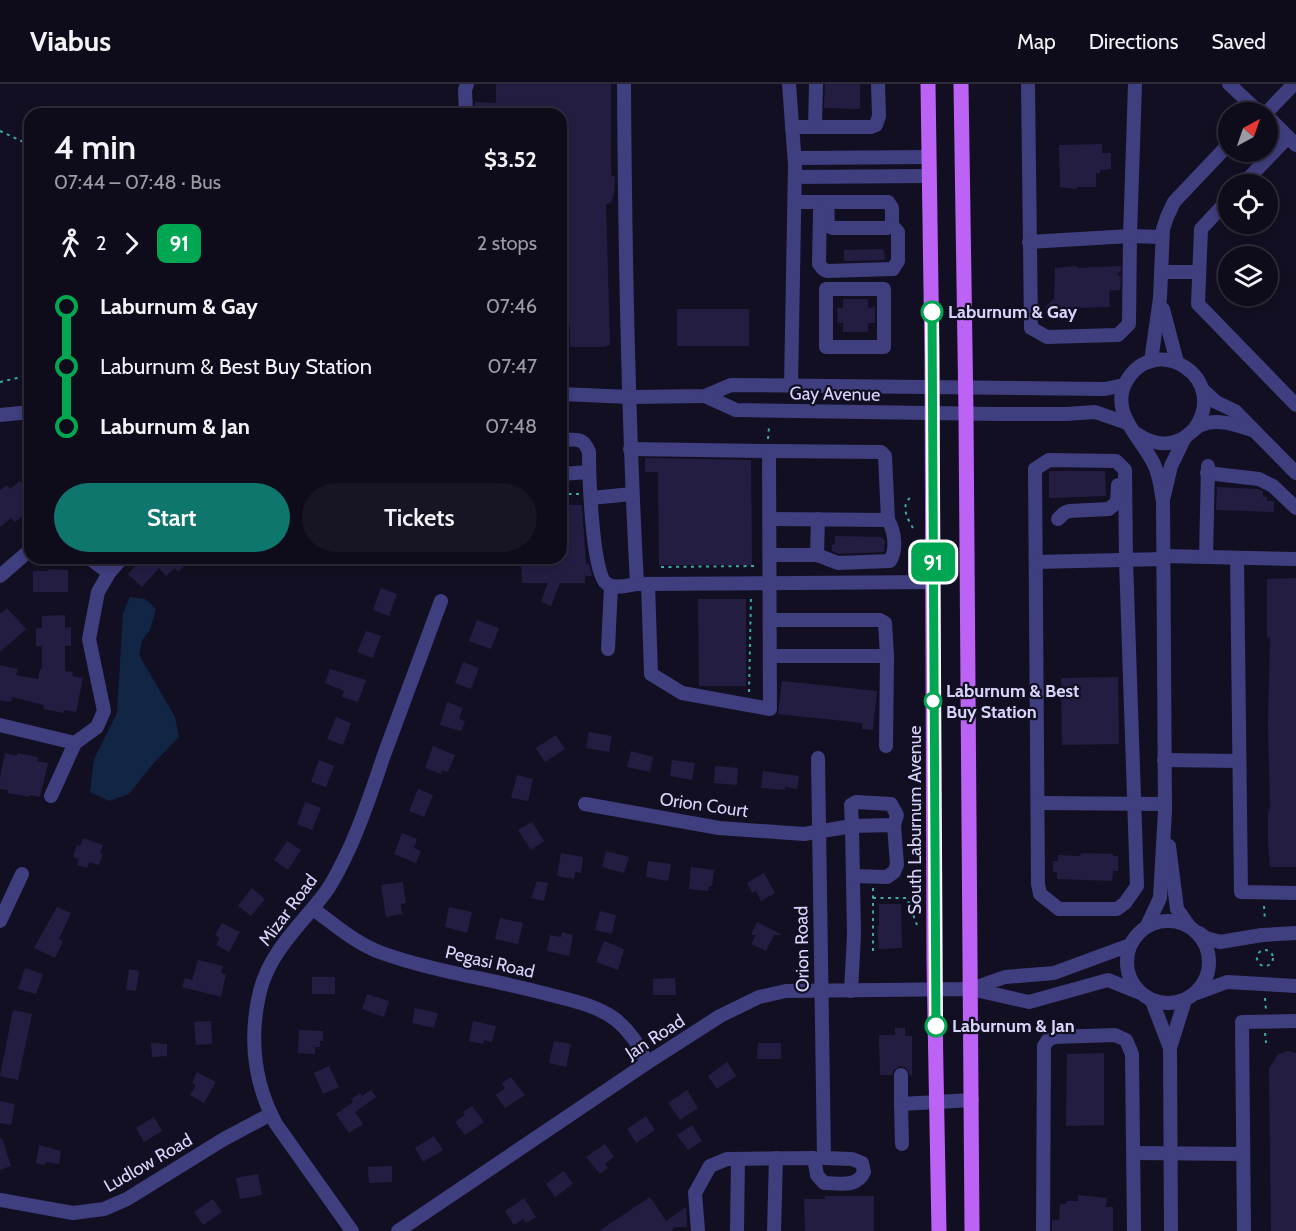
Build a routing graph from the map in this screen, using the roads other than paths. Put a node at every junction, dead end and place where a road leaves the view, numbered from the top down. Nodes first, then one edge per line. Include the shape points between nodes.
1 (467, 84) edge
2 (624, 84) edge
3 (789, 84) edge
4 (816, 84) edge
5 (878, 84) edge
6 (928, 84) edge
7 (961, 84) edge
8 (1028, 84) edge
9 (1135, 84) edge
10 (1229, 84) edge
11 (1294, 84) edge
12 (1248, 102) edge
13 (1277, 102) edge
14 (466, 108) edge
15 (792, 127) junction
16 (815, 127) junction
17 (1278, 127) edge
18 (1292, 141) edge
19 (1218, 156) edge
20 (929, 157) junction
21 (795, 158) junction
22 (1255, 174) edge
23 (929, 176) junction
24 (795, 177) junction
25 (795, 202) junction
26 (824, 203) junction
27 (1218, 211) edge
28 (892, 225) junction
29 (1130, 236) junction
30 (1162, 237) junction
31 (1029, 242) junction
32 (1161, 272) junction
33 (1199, 272) junction
34 (826, 289) joint
35 (1160, 298) junction
36 (1151, 361) junction
37 (1176, 362) junction
38 (1124, 385) junction
39 (791, 386) junction
40 (933, 387) junction
41 (966, 387) junction
42 (1204, 391) junction
43 (567, 394) edge
44 (705, 396) junction
45 (630, 397) junction
46 (1296, 405) edge
47 (24, 413) edge
48 (932, 414) junction
49 (966, 414) junction
50 (0, 415) edge
51 (1131, 428) junction
52 (1252, 430) junction
53 (1189, 434) junction
54 (567, 440) edge
55 (768, 447) junction
56 (630, 449) junction
57 (1057, 460) junction
58 (589, 472) junction
59 (1296, 473) edge
60 (567, 474) edge
61 (632, 494) junction
62 (588, 496) junction
63 (1163, 501) junction
64 (1296, 508) edge
65 (770, 519) junction
66 (818, 519) junction
67 (1036, 519) junction
68 (1058, 519) junction
69 (1126, 519) junction
70 (888, 520) junction
71 (24, 555) edge
72 (770, 555) junction
73 (817, 555) junction
74 (1164, 557) junction
75 (1206, 557) junction
76 (1237, 558) junction
77 (1296, 559) edge
78 (1126, 560) junction
79 (1036, 562) junction
80 (97, 564) edge
81 (117, 564) edge
82 (109, 573) junction
83 (0, 576) edge
84 (933, 582) junction
85 (770, 583) junction
86 (607, 584) junction
87 (643, 584) junction
88 (441, 601) dead end
89 (770, 620) junction
90 (608, 649) dead end
91 (771, 656) junction
92 (886, 656) junction
93 (0, 725) edge
94 (75, 743) junction
95 (886, 746) dead end
96 (818, 758) dead end
97 (1164, 760) junction
98 (1239, 761) junction
99 (51, 796) dead end
100 (1038, 803) junction
101 (1134, 803) junction
102 (585, 804) dead end
103 (1165, 808) junction
104 (894, 825) junction
105 (852, 826) junction
106 (818, 831) junction
107 (22, 874) dead end
108 (853, 876) junction
109 (1296, 893) edge
110 (313, 909) junction
111 (0, 921) edge
112 (1147, 926) junction
113 (1193, 929) junction
114 (1296, 933) edge
115 (1130, 945) junction
116 (1296, 986) edge
117 (971, 989) junction
118 (935, 990) junction
119 (851, 991) junction
120 (821, 992) junction
121 (1138, 992) junction
122 (1191, 997) junction
123 (1152, 1001) junction
124 (1296, 1021) edge
125 (1170, 1048) junction
126 (647, 1063) junction
127 (901, 1075) dead end
128 (972, 1100) junction
129 (937, 1102) junction
130 (901, 1104) junction
131 (271, 1114) junction
132 (902, 1144) dead end
133 (1135, 1153) junction
134 (1170, 1153) junction
135 (1244, 1154) junction
136 (738, 1158) junction
137 (776, 1158) junction
138 (0, 1200) edge
139 (352, 1231) edge
140 (398, 1231) edge
141 (698, 1231) edge
142 (737, 1231) edge
143 (774, 1231) edge
144 (939, 1231) edge
145 (972, 1231) edge
146 (1042, 1231) edge
147 (1134, 1231) edge
148 (1171, 1231) edge
149 (1244, 1231) edge

1 - 14 street
2 - 45 street
3 - 15 street
4 - 16 street
5 - 16 street via 876,125
6 - 20 main road, South Laburnum Avenue
7 - 41 main road
8 - 31 street
9 - 29 street
10 - 12 street
11 - 13 street
15 - 16 street
15 - 21 street
17 - 18 street
18 - 22 street
19 - 30 street via 1174,202
20 - 21 street
20 - 23 main road, South Laburnum Avenue
21 - 24 street
23 - 24 street
23 - 40 main road, South Laburnum Avenue
24 - 25 street
25 - 26 street
25 - 39 street
26 - 28 street via 832,228
26 - 28 street via 888,202
26 - 28 street via 819,264 827,271 893,269 898,261 898,232
27 - 33 street via 1201,229
29 - 30 street
29 - 31 street
29 - 31 street via 1129,324 1118,335 1047,337 1031,328
30 - 32 street
32 - 33 street
32 - 35 street
33 - 46 street via 1198,304
34 - 34 street via 826,347 884,347 884,289
35 - 36 street
35 - 37 street
36 - 37 street
36 - 38 street via 1140,366
37 - 42 street via 1189,368
38 - 41 street, Gay Avenue via 1106,389
38 - 51 street via 1122,410
39 - 40 street, Gay Avenue
39 - 44 street, Gay Avenue via 731,385
40 - 41 street, Gay Avenue
40 - 48 main road, South Laburnum Avenue
41 - 49 main road
42 - 52 street via 1235,411
42 - 53 street via 1203,413
43 - 45 street, Gay Avenue
44 - 45 street, Gay Avenue
44 - 48 street, Gay Avenue via 736,410
45 - 56 street
47 - 50 street
48 - 49 street, Gay Avenue
48 - 84 main road, South Laburnum Avenue
49 - 51 street, Gay Avenue via 1095,412
49 - 117 main road
51 - 53 street via 1146,440 1158,443 1171,443
51 - 63 street via 1156,469
52 - 53 street via 1229,422 1202,425
52 - 59 street
53 - 63 street via 1171,466
54 - 58 street via 585,443
55 - 56 street
55 - 65 street
55 - 70 street via 881,452 885,456
56 - 61 street
57 - 67 street via 1049,460 1035,469
57 - 68 street via 1068,468 1111,469 1118,488 1117,502 1109,509 1069,511
57 - 69 street via 1116,461 1125,470
58 - 60 street
58 - 62 street
61 - 62 street
61 - 87 street
62 - 86 street via 595,553 600,575
63 - 74 street
64 - 75 street via 1273,486 1259,479 1208,470
65 - 66 street
65 - 72 street
66 - 70 street
66 - 73 street
67 - 68 street
67 - 79 street
68 - 69 street
69 - 78 street
70 - 73 street via 895,554 890,561 837,563
71 - 83 street
72 - 73 street
72 - 85 street
74 - 75 street
74 - 78 street
74 - 97 street
75 - 76 street
76 - 77 street
76 - 98 street
78 - 79 street
78 - 101 street
79 - 100 street
80 - 82 street
81 - 82 street
82 - 94 street via 98,592 89,639 104,711 97,727
84 - 85 street
84 - 118 main road, South Laburnum Avenue
85 - 87 street
85 - 89 street
86 - 87 street
86 - 90 street
87 - 91 street via 651,674 682,693 771,709
88 - 110 street, Mizar Road via 358,829
89 - 91 street
89 - 92 street via 880,620 885,623
91 - 92 street
92 - 95 street
93 - 94 street
94 - 99 street
96 - 106 street, Orion Road
97 - 98 street
97 - 103 street
98 - 109 street via 1241,892
100 - 101 street
100 - 101 street via 1040,894 1059,909 1117,909 1137,886
101 - 103 street
102 - 106 street, Orion Court via 719,828 804,834
103 - 112 street via 1160,898
103 - 113 street via 1178,909
104 - 105 street, Orion Court
104 - 105 street via 897,815 891,804 856,802 851,805
104 - 108 street via 894,872 887,877
105 - 106 street, Orion Court
105 - 108 street
106 - 120 street, Orion Road
107 - 111 street
108 - 119 street
110 - 126 street, Pegasi Road via 379,952 601,1011 627,1030
110 - 131 street, Mizar Road via 271,963 255,1011 256,1069
112 - 113 street via 1175,921
112 - 115 street
113 - 114 street via 1220,942
113 - 122 street via 1205,943 1209,969 1205,982
115 - 117 street via 1054,973 1005,977
115 - 121 street via 1127,970
116 - 122 street via 1227,982
117 - 118 street, Jan Road
117 - 121 street via 1029,1002 1108,980
117 - 128 main road
118 - 119 street, Jan Road
118 - 129 main road, South Laburnum Avenue
119 - 120 street, Jan Road
120 - 126 street, Jan Road via 786,991 759,997 720,1016
120 - 137 street, Orion Road via 824,1140 819,1158
121 - 123 street
122 - 123 street via 1163,1004
122 - 125 street
123 - 125 street
124 - 135 street via 1242,1022
125 - 134 street
126 - 140 street, Jan Road
127 - 130 street
128 - 129 street
128 - 145 main road
129 - 130 street
129 - 144 main road, South Laburnum Avenue
130 - 132 street
131 - 138 street, Ludlow Road via 104,1209 73,1213
131 - 139 street, Mizar Road
133 - 134 street
133 - 146 street via 1132,1054 1126,1040 1115,1035 1048,1040 1044,1046
133 - 147 street
134 - 135 street
134 - 148 street
135 - 149 street
136 - 137 street
136 - 141 street via 710,1166 695,1193
136 - 142 street
137 - 143 street

